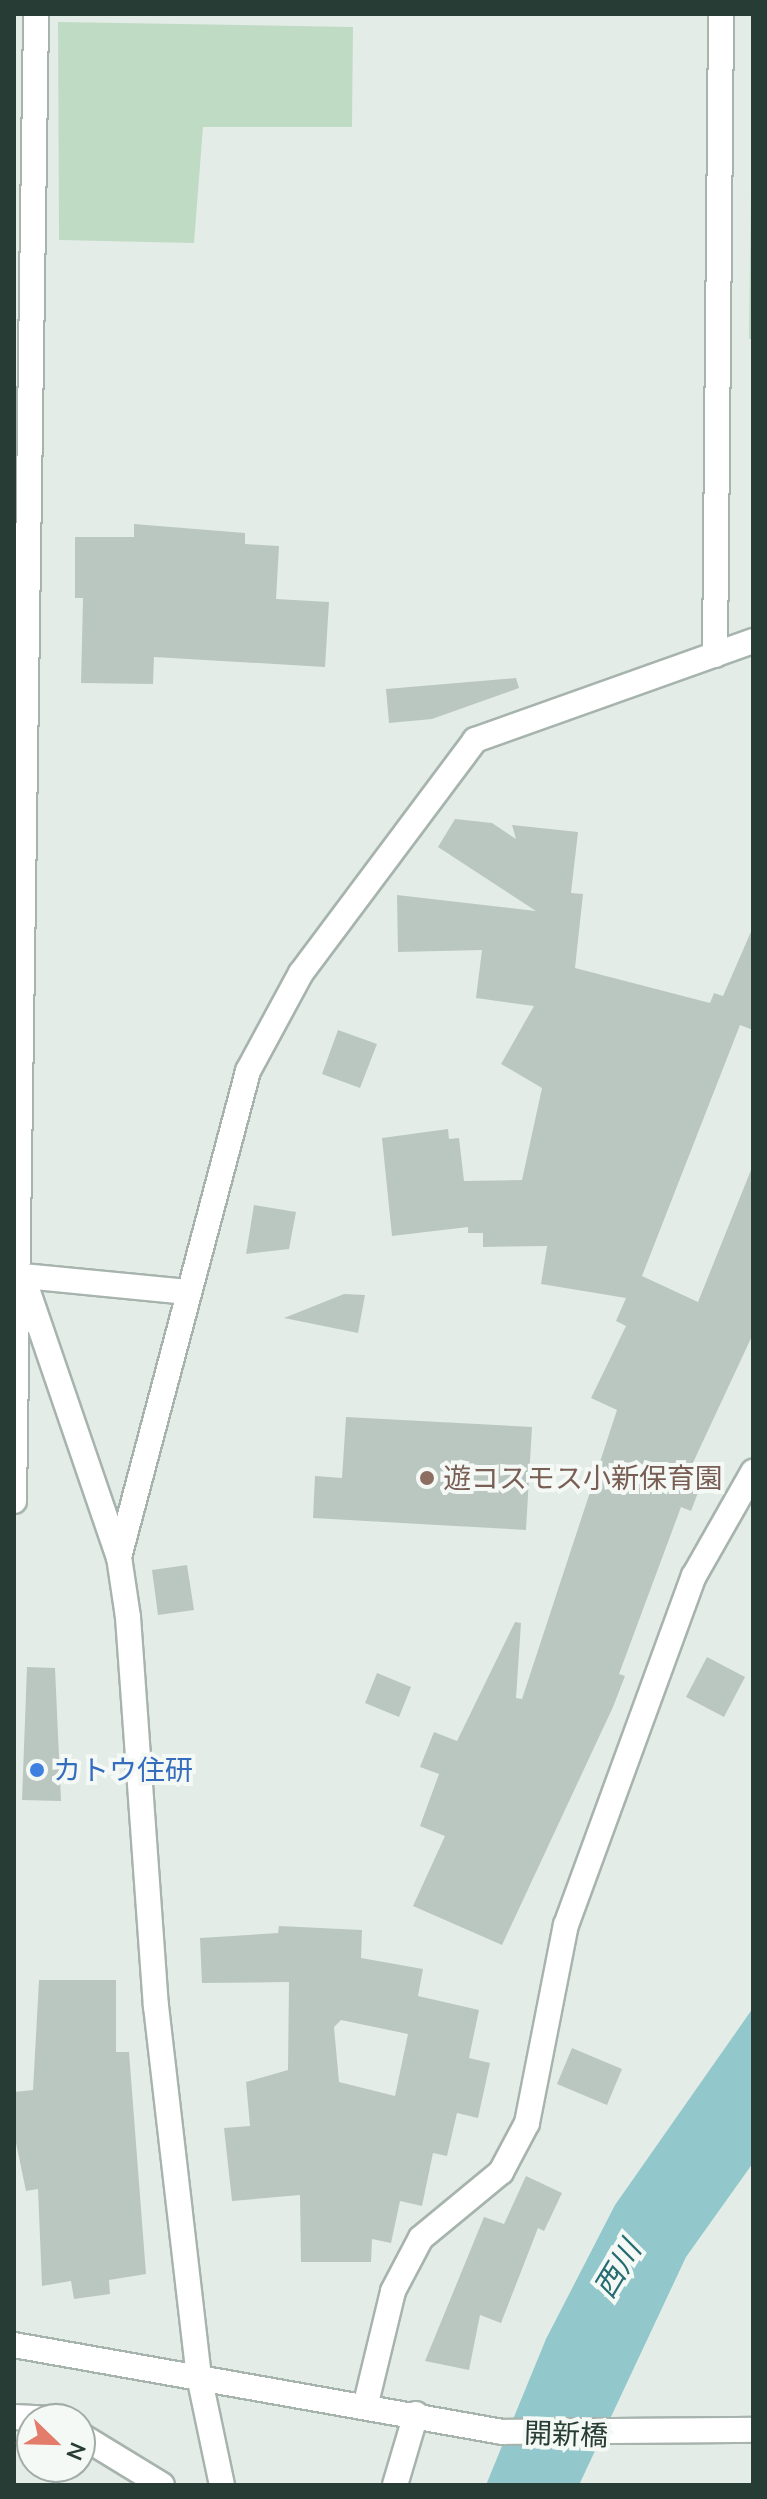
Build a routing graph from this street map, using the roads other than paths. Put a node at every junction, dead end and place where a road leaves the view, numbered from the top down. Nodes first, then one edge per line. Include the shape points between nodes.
1 (36, 14) edge
2 (721, 14) edge
3 (753, 641) edge
4 (715, 655) junction
5 (18, 1275) edge
6 (186, 1292) junction
7 (753, 1472) edge
8 (14, 1501) edge
9 (119, 1557) junction
10 (14, 2345) edge
11 (199, 2376) junction
12 (366, 2403) junction
13 (416, 2414) junction
14 (753, 2430) edge
15 (96, 2445) edge
16 (162, 2485) edge
17 (222, 2485) edge
18 (395, 2485) edge

1 - 5 street
2 - 4 street
3 - 4 street
4 - 6 street via 475,740 301,973 248,1071
5 - 6 street
5 - 8 street
5 - 9 street
6 - 9 street
7 - 12 street via 694,1576 566,1925 527,2123 501,2172 421,2238 393,2291
9 - 11 street via 156,2006
10 - 11 street, 開新橋
11 - 12 street, 開新橋
11 - 17 street
12 - 13 street, 開新橋
13 - 14 street, 開新橋 via 502,2432 630,2436
13 - 18 street
15 - 16 street

